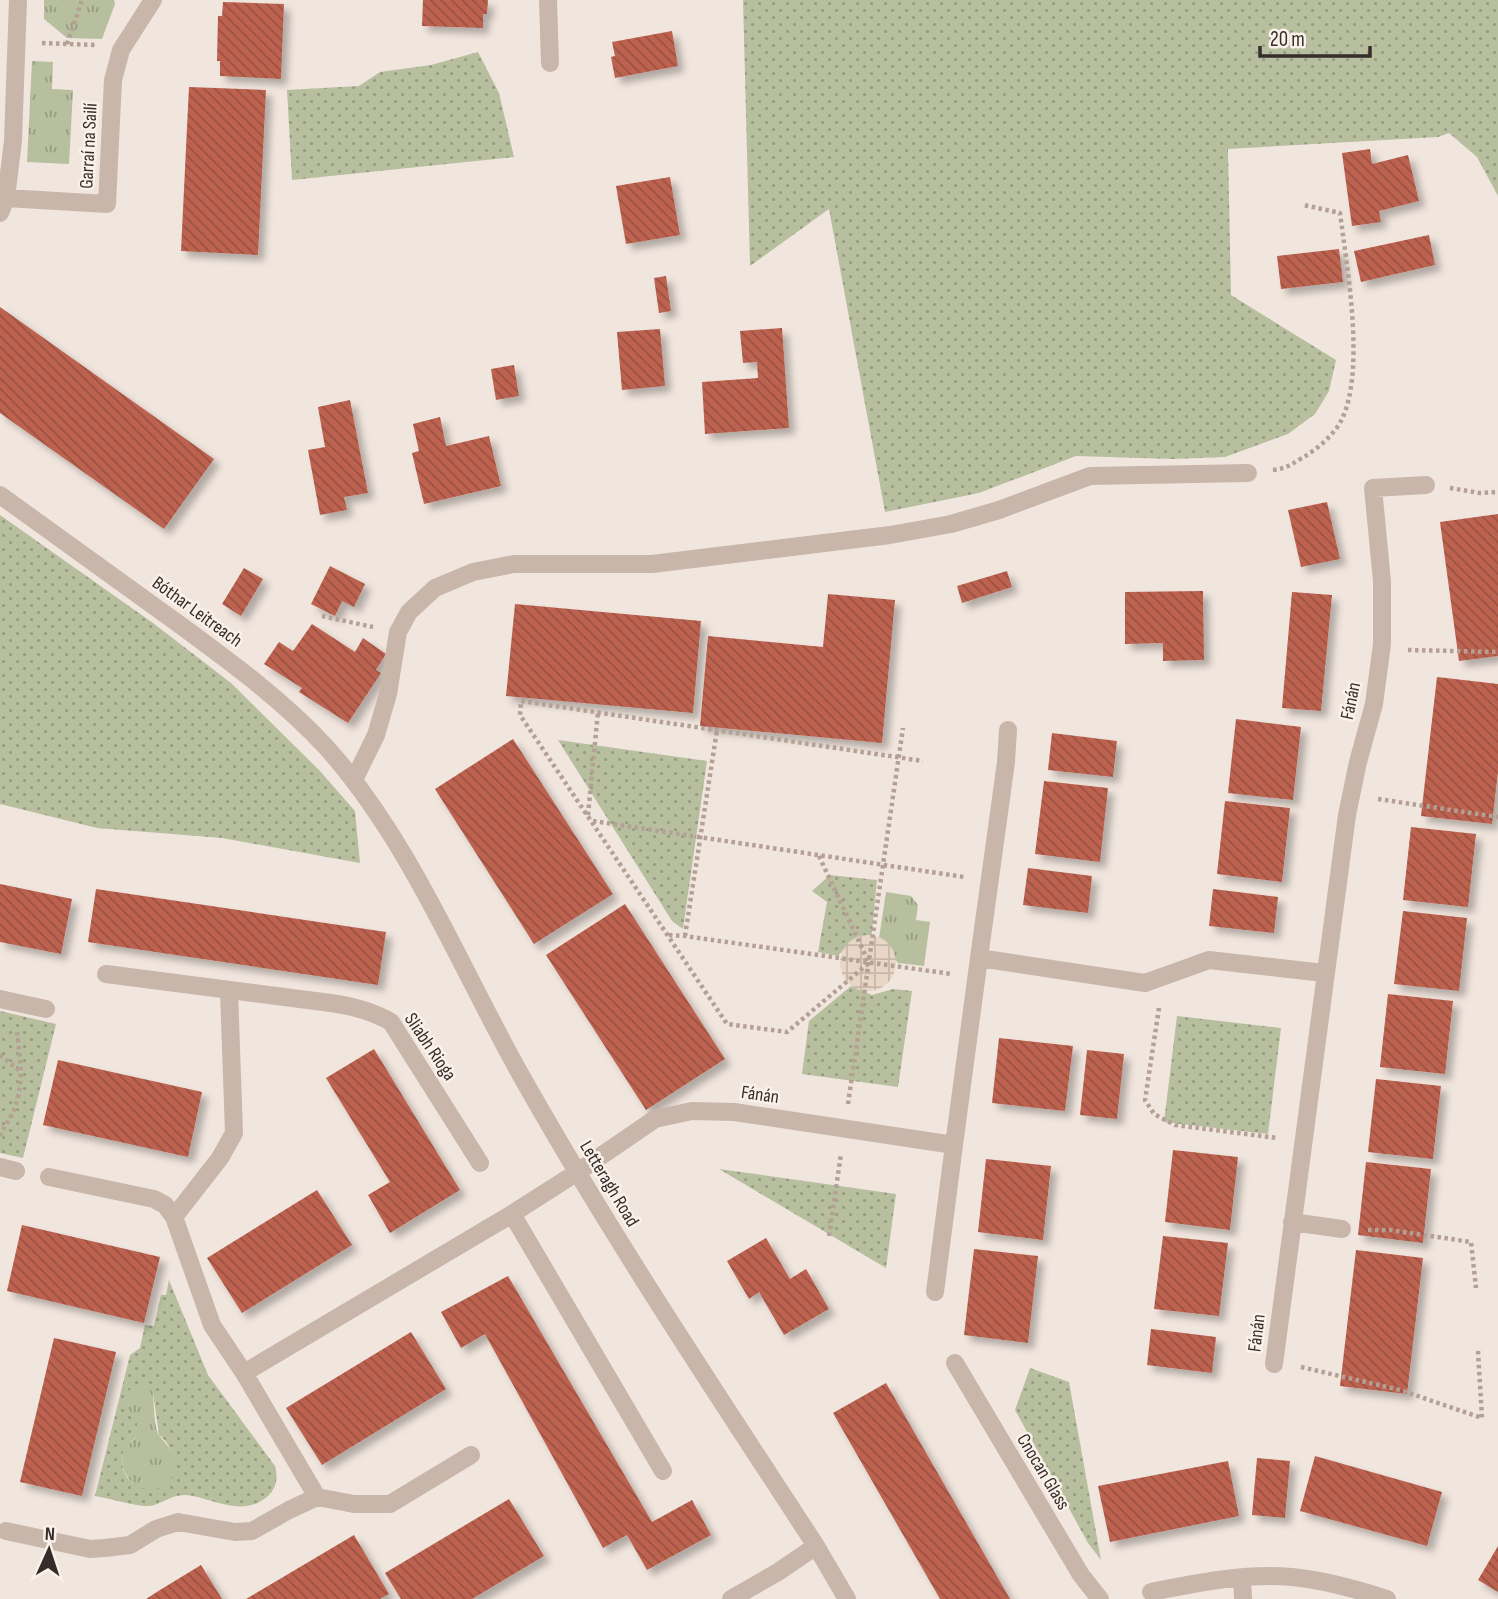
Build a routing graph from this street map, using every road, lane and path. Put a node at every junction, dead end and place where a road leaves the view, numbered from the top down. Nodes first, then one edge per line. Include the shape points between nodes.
1 (18, 0) edge
2 (82, 0) edge
3 (153, 0) edge
4 (548, 0) edge
5 (16, 42) junction
6 (67, 44) junction
7 (124, 45) junction
8 (550, 63) dead end
9 (4, 197) edge
10 (1304, 205) dead end
11 (1248, 473) joint
12 (1426, 485) joint
13 (1498, 492) edge
14 (0, 495) edge
15 (322, 616) dead end
16 (398, 632) junction
17 (1381, 649) junction
18 (1498, 652) edge
19 (598, 712) junction
20 (903, 728) dead end
21 (717, 730) junction
22 (1008, 730) dead end
23 (898, 757) junction
24 (923, 761) dead end
25 (354, 780) junction
26 (1350, 802) junction
27 (1498, 817) edge
28 (590, 818) junction
29 (700, 838) junction
30 (819, 856) junction
31 (883, 865) junction
32 (990, 881) junction
33 (668, 935) junction
34 (685, 936) junction
35 (979, 958) junction
36 (869, 963) junction
37 (1324, 973) junction
38 (106, 974) dead end
39 (977, 978) junction
40 (1145, 984) junction
41 (229, 991) junction
42 (7, 1000) edge
43 (46, 1009) dead end
44 (0, 1055) edge
45 (22, 1073) junction
46 (2, 1125) edge
47 (845, 1129) junction
48 (0, 1136) edge
49 (1303, 1142) junction
50 (954, 1145) junction
51 (480, 1163) dead end
52 (576, 1173) junction
53 (49, 1177) dead end
54 (512, 1214) junction
55 (174, 1217) junction
56 (1292, 1222) junction
57 (1342, 1229) joint
58 (830, 1236) dead end
59 (1476, 1288) dead end
60 (935, 1292) dead end
61 (1478, 1352) dead end
62 (955, 1363) dead end
63 (1274, 1364) joint
64 (244, 1373) junction
65 (471, 1455) dead end
66 (663, 1471) dead end
67 (317, 1497) junction
68 (6, 1531) dead end
69 (816, 1546) junction
70 (1242, 1578) junction
71 (1151, 1592) dead end
72 (731, 1599) edge
73 (847, 1599) edge
74 (1100, 1599) edge
75 (1242, 1599) edge
76 (1387, 1599) edge

1 - 5 street, Garraí na Sailí
2 - 6 path
3 - 7 street, Garraí na Sailí
4 - 8 street
5 - 6 path
5 - 9 street, Garraí na Sailí via 13,141
6 - 7 path
7 - 9 street, Garraí na Sailí via 113,80 107,204
10 - 11 path via 1340,213 1350,299 1350,396 1340,423 1315,451 1283,469
11 - 16 street via 1090,476 951,524 698,560 504,566 473,572 435,588 409,612
12 - 13 path
12 - 17 street, Fánán via 1373,488 1382,580
14 - 25 street, Bóthar Leitreach via 249,676 296,715
15 - 16 path
16 - 25 street via 376,735
17 - 18 path
17 - 26 street, Fánán via 1374,704
19 - 21 path
19 - 28 path
19 - 28 path via 521,701 520,715
20 - 23 path
21 - 23 path
21 - 29 path
22 - 32 street
23 - 24 path
23 - 31 path
25 - 52 street, Letteragh Road via 412,870
26 - 27 path via 1376,799
26 - 37 street, Fánán
28 - 29 path
28 - 33 path
29 - 30 path
29 - 34 path
30 - 31 path
30 - 36 path
31 - 32 path
31 - 36 path
32 - 35 street
33 - 34 path
33 - 36 path via 727,1024 747,1027 787,1032
34 - 36 path
35 - 39 street
35 - 40 street
36 - 39 path
36 - 47 path
37 - 40 street via 1209,960
37 - 49 street, Fánán
38 - 41 street, Sliabh Rioga
39 - 50 street
40 - 49 path via 1159,1006 1145,1100 1154,1114 1175,1125
41 - 51 street, Sliabh Rioga via 349,1005 391,1022
41 - 55 street via 234,1133
42 - 43 street
42 - 45 path
44 - 45 path
45 - 46 path via 15,1110
46 - 48 path
47 - 50 street, Fánán
47 - 52 street, Fánán via 734,1112 692,1111 655,1119
47 - 58 path
49 - 56 street, Fánán
50 - 60 street
52 - 54 street
52 - 69 street, Letteragh Road
53 - 55 street via 154,1199
54 - 64 street
54 - 66 street
55 - 64 street via 212,1325
56 - 57 street
56 - 63 street, Fánán
57 - 59 path via 1390,1230 1471,1242
61 - 63 path via 1482,1418 1399,1390
62 - 74 street, Cnocan Glass via 1081,1575
64 - 67 street
65 - 67 street via 390,1504
67 - 68 street via 252,1531 178,1522 130,1545 106,1548 90,1549
69 - 72 street
69 - 73 street, Letteragh Road
70 - 71 street
70 - 75 street
70 - 76 street via 1290,1577

